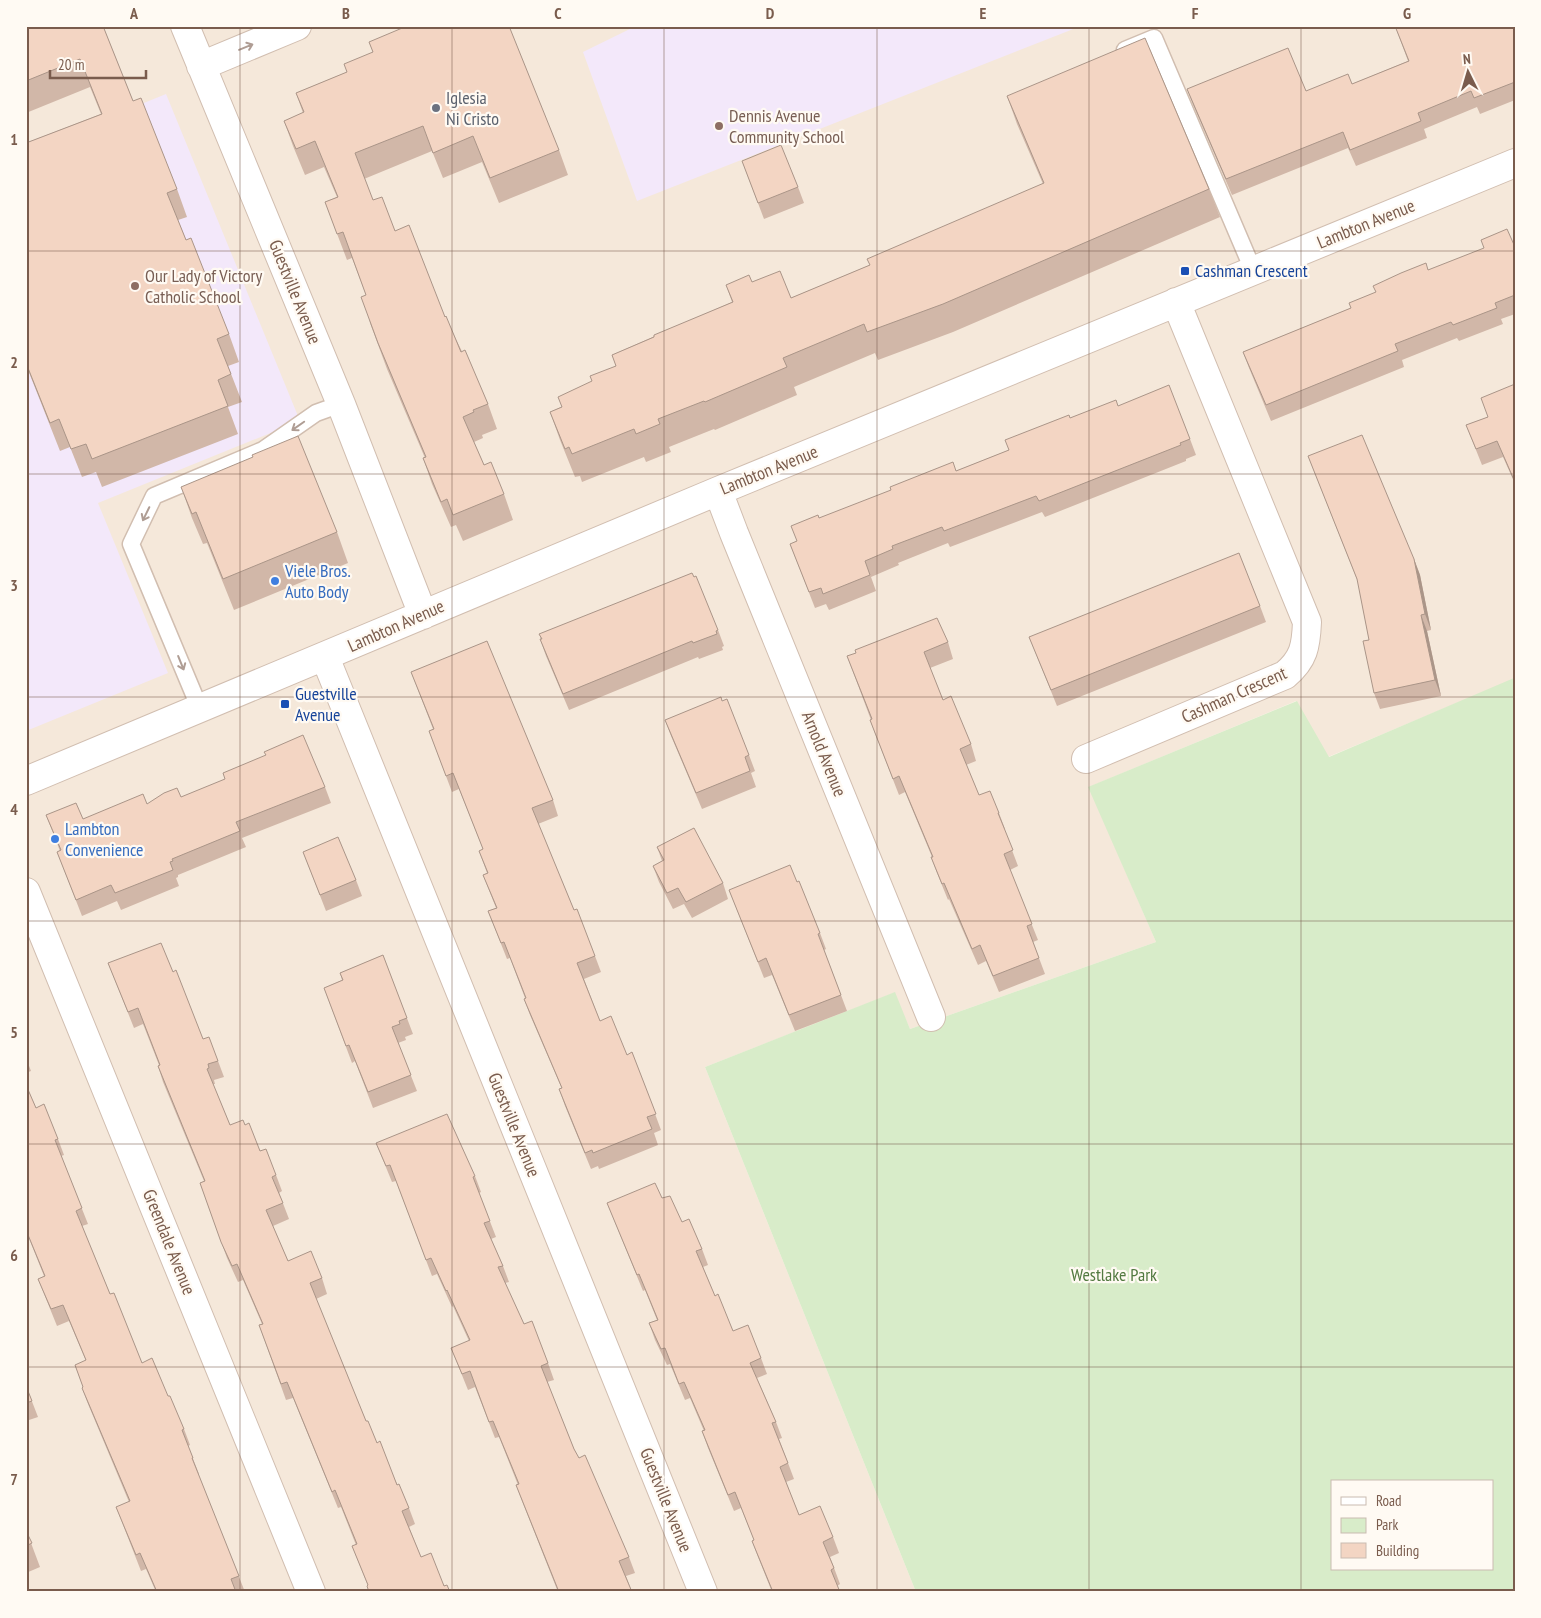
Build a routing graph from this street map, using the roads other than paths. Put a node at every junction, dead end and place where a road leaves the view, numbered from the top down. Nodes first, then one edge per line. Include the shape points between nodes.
1 (185, 26) edge
2 (297, 26) edge
3 (1110, 56) edge
4 (201, 66) junction
5 (1515, 163) edge
6 (1254, 270) junction
7 (1176, 302) junction
8 (341, 404) junction
9 (718, 491) junction
10 (423, 615) junction
11 (325, 657) junction
12 (200, 709) junction
13 (1086, 759) dead end
14 (26, 781) edge
15 (26, 892) edge
16 (931, 1017) dead end
17 (311, 1592) edge
18 (703, 1592) edge

1 - 4 street, Guestville Avenue
4 -> 2 street
3 - 6 lane via 1154,38
4 - 8 street, Guestville Avenue
5 - 6 street, Lambton Avenue
6 - 7 street, Lambton Avenue
7 - 9 street, Lambton Avenue
7 - 13 street, Cashman Crescent via 1307,622 1306,645 1294,667 1285,675
8 - 10 street, Guestville Avenue
8 -> 12 lane via 316,413 262,450 154,496 131,544
9 - 10 street, Lambton Avenue
9 - 16 street, Arnold Avenue
10 - 11 street, Lambton Avenue
11 - 12 street, Lambton Avenue
11 - 18 street, Guestville Avenue
12 - 14 street, Lambton Avenue
15 - 17 street, Greendale Avenue

